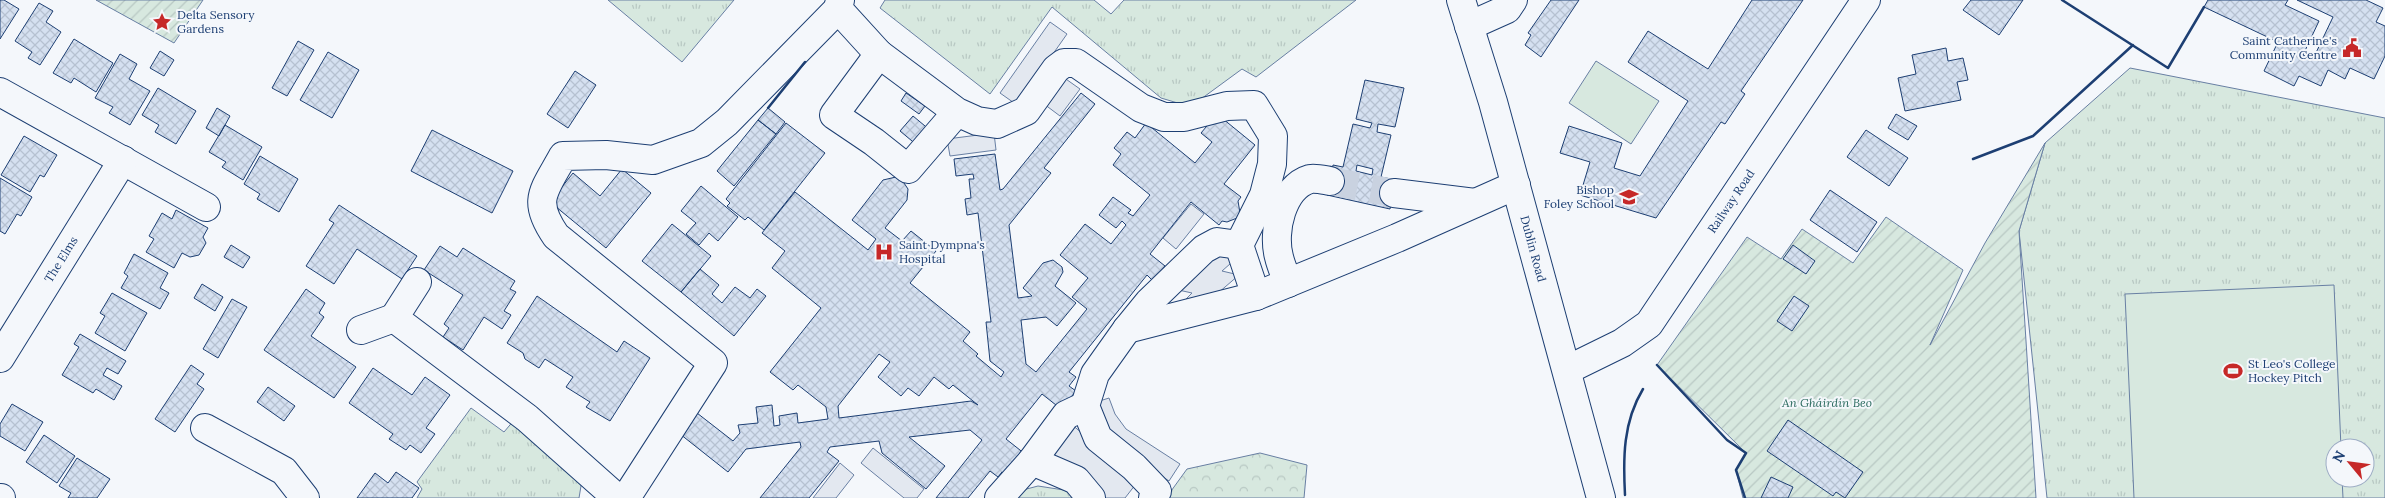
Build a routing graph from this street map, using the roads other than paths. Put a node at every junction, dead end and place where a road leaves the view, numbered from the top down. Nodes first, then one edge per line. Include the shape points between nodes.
1 (1461, 0) edge
2 (1514, 0) edge
3 (1866, 0) edge
4 (839, 4) edge
5 (1469, 26) junction
6 (879, 54) junction
7 (0, 92) edge
8 (957, 112) junction
9 (123, 160) junction
10 (1330, 181) tunnel mouth
11 (1516, 185) junction
12 (1394, 193) tunnel mouth
13 (1475, 203) junction
14 (206, 207) dead end
15 (1239, 245) junction
16 (416, 282) dead end
17 (1288, 283) junction
18 (1256, 296) junction
19 (394, 318) junction
20 (1126, 328) junction
21 (361, 330) dead end
22 (0, 358) edge
23 (1567, 370) junction
24 (1085, 406) junction
25 (205, 428) dead end
26 (1032, 462) junction
27 (304, 498) edge
28 (617, 498) edge
29 (626, 498) edge
30 (999, 498) edge
31 (1091, 498) edge
32 (1153, 498) edge
33 (1601, 498) edge

1 - 5 street, Dublin Road
2 - 5 street via 1507,8
3 - 23 street, Railway Road via 1648,324 1622,343
4 - 6 street
4 - 29 street via 727,122 701,143 653,160 606,154 563,156 549,182 541,202 544,218 556,236 713,363
5 - 11 street, Dublin Road
6 - 8 street
6 - 8 street via 834,115 908,169
7 - 9 street
8 - 15 street via 977,121 997,124 1026,110 1064,63 1076,63 1141,108 1164,116 1184,117 1226,106 1254,105 1273,136 1272,164 1264,195
9 - 14 street
9 - 22 street, The Elms
10 - 17 street via 1312,179 1303,183 1280,210 1278,256
11 - 13 street
11 - 23 street, Dublin Road
12 - 13 street
13 - 17 street
15 - 18 street
15 - 20 street via 1217,242 1204,249
16 - 19 street
17 - 18 street
18 - 20 street
19 - 21 street
19 - 28 street via 528,418
20 - 24 street via 1096,374
23 - 33 street, Dublin Road
24 - 26 street via 1066,415
24 - 32 street via 1098,438 1157,491
25 - 27 street via 284,470
26 - 30 street
26 - 31 street via 1076,480

